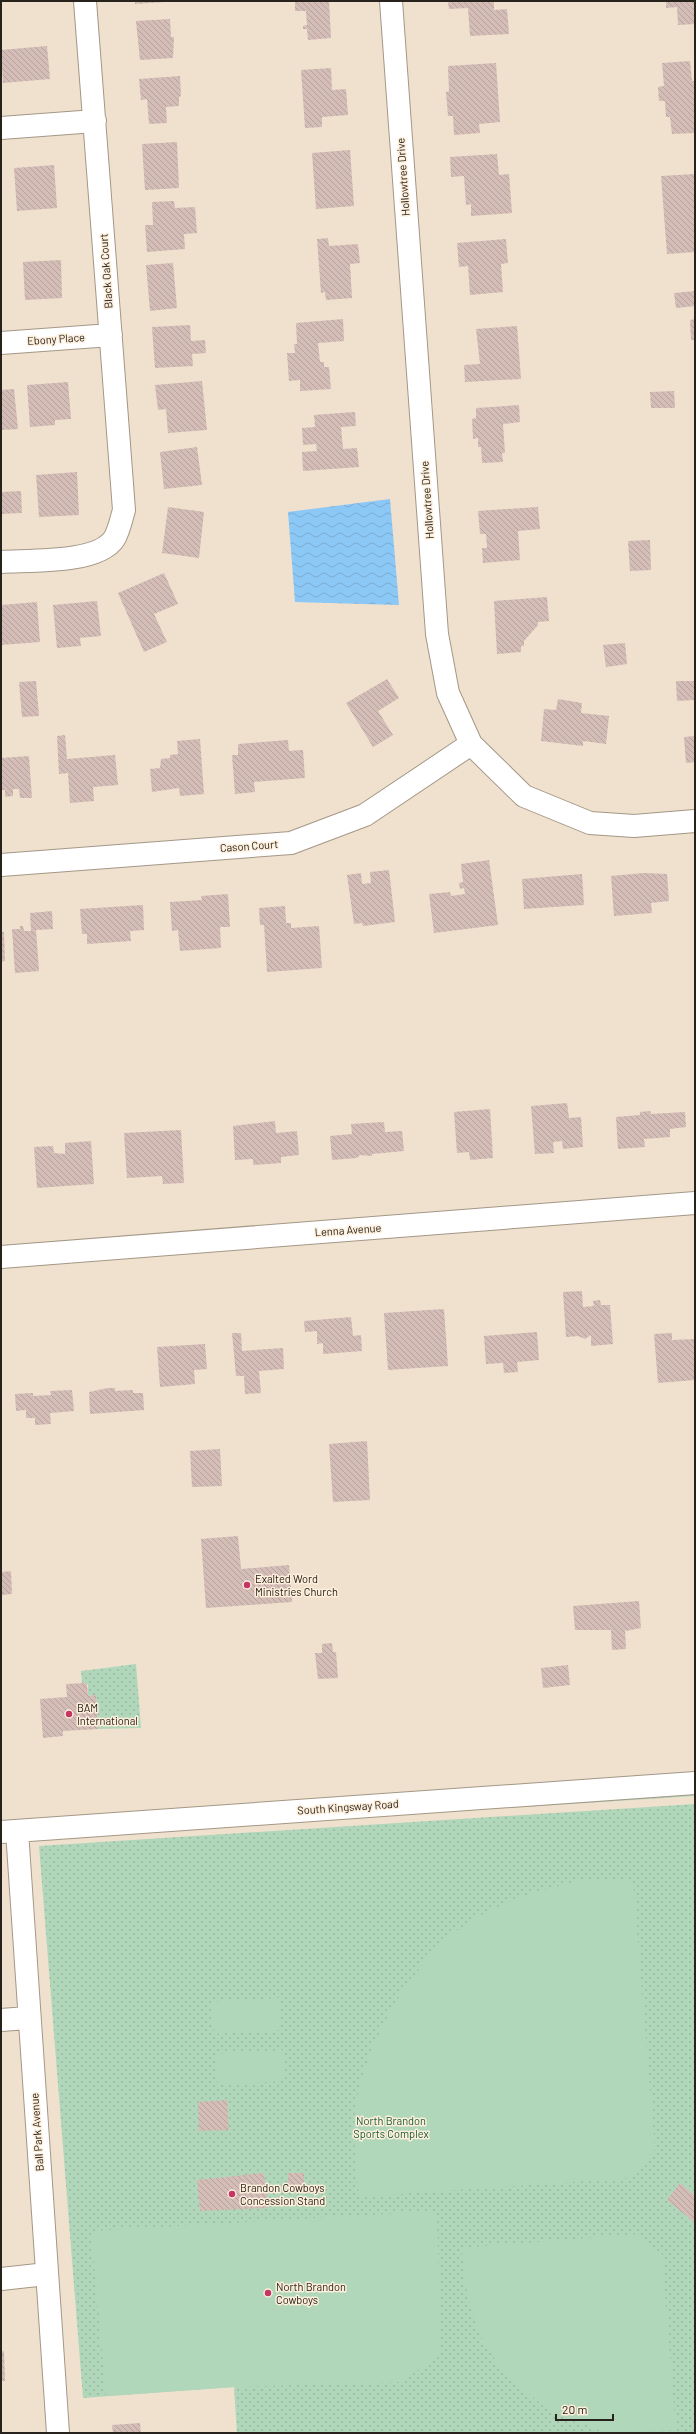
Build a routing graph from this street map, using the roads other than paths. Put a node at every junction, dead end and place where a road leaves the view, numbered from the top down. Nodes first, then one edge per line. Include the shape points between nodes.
1 (84, 1) edge
2 (391, 1) edge
3 (95, 121) junction
4 (1, 128) edge
5 (111, 335) junction
6 (1, 343) edge
7 (1, 562) edge
8 (471, 744) junction
9 (695, 821) edge
10 (1, 865) edge
11 (695, 1203) edge
12 (1, 1257) edge
13 (695, 1783) edge
14 (9, 1832) edge
15 (28, 2018) junction
16 (1, 2020) edge
17 (47, 2274) junction
18 (1, 2279) edge
19 (58, 2433) edge

1 - 3 street, Black Oak Court
2 - 8 street, Hollowtree Drive via 437,634 448,693
3 - 4 street
3 - 5 street, Black Oak Court
5 - 6 street, Ebony Place
5 - 7 street, Black Oak Court via 124,510 113,540 99,551 84,556
8 - 9 street, Hollowtree Drive via 524,796 590,823 634,826
8 - 10 street, Cason Court via 365,815 291,843
11 - 12 street, Lenna Avenue
13 - 14 street, South Kingsway Road
14 - 15 street, Ball Park Avenue
15 - 16 street
15 - 17 street, Ball Park Avenue
17 - 18 street
17 - 19 street, Ball Park Avenue

